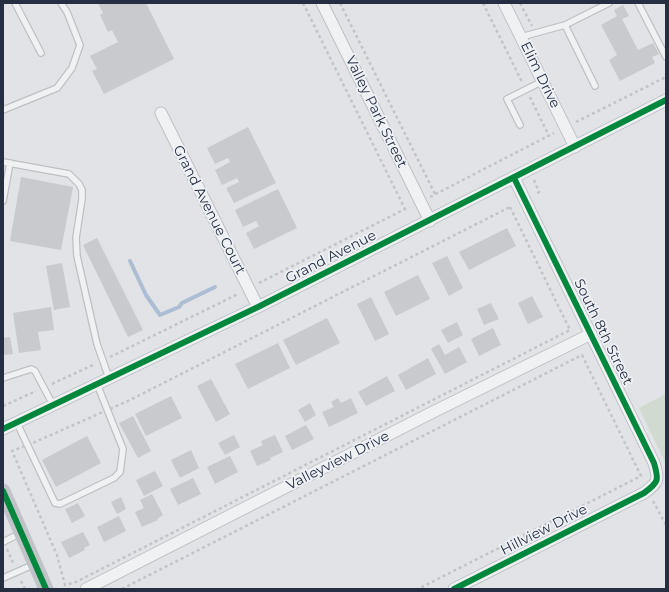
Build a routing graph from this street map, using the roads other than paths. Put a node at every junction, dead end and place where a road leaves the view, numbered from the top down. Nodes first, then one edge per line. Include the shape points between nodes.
1 (15, 3) edge
2 (61, 3) edge
3 (322, 3) edge
4 (504, 3) edge
5 (609, 3) edge
6 (638, 3) edge
7 (565, 25) junction
8 (521, 37) junction
9 (41, 53) dead end
10 (666, 57) edge
11 (543, 81) junction
12 (595, 86) dead end
13 (666, 101) edge
14 (3, 110) edge
15 (161, 113) dead end
16 (520, 126) dead end
17 (575, 147) junction
18 (3, 162) edge
19 (10, 163) junction
20 (514, 178) junction
21 (3, 201) edge
22 (430, 220) junction
23 (258, 307) junction
24 (591, 334) junction
25 (3, 378) edge
26 (109, 378) junction
27 (97, 384) junction
28 (53, 406) junction
29 (16, 423) junction
30 (3, 430) edge
31 (3, 491) edge
32 (646, 491) joint
33 (22, 533) junction
34 (3, 542) edge
35 (35, 564) junction
36 (3, 578) edge
37 (46, 589) edge
38 (86, 589) edge
39 (454, 589) edge

1 - 9 lane
2 - 14 lane via 80,45 72,68 57,88
3 - 22 street, Valley Park Street
4 - 8 street, Elim Drive
5 - 7 lane
6 - 10 lane
7 - 8 lane
7 - 12 lane
8 - 11 street, Elim Drive
11 - 16 lane via 506,99
11 - 17 street, Elim Drive
13 - 17 street, Grand Avenue
15 - 23 street, Grand Avenue Court
17 - 20 street, Grand Avenue
18 - 19 lane
19 - 21 lane
19 - 26 lane via 69,174 82,190 76,238 77,256 97,344
20 - 22 street, Grand Avenue
20 - 24 street, South 8th Street
22 - 23 street, Grand Avenue
23 - 26 street, Grand Avenue
24 - 32 street, South 8th Street via 654,462 658,476 654,486
24 - 38 street, Valleyview Drive
25 - 28 lane via 31,369 35,371
26 - 27 street, Grand Avenue
27 - 28 street, Grand Avenue
27 - 29 lane via 123,449 120,472 114,478 60,504 55,503
28 - 29 street, Grand Avenue
29 - 30 street, Grand Avenue
31 - 33 street
32 - 39 street, Hillview Drive
33 - 34 lane
33 - 35 street
35 - 36 lane
35 - 37 street

